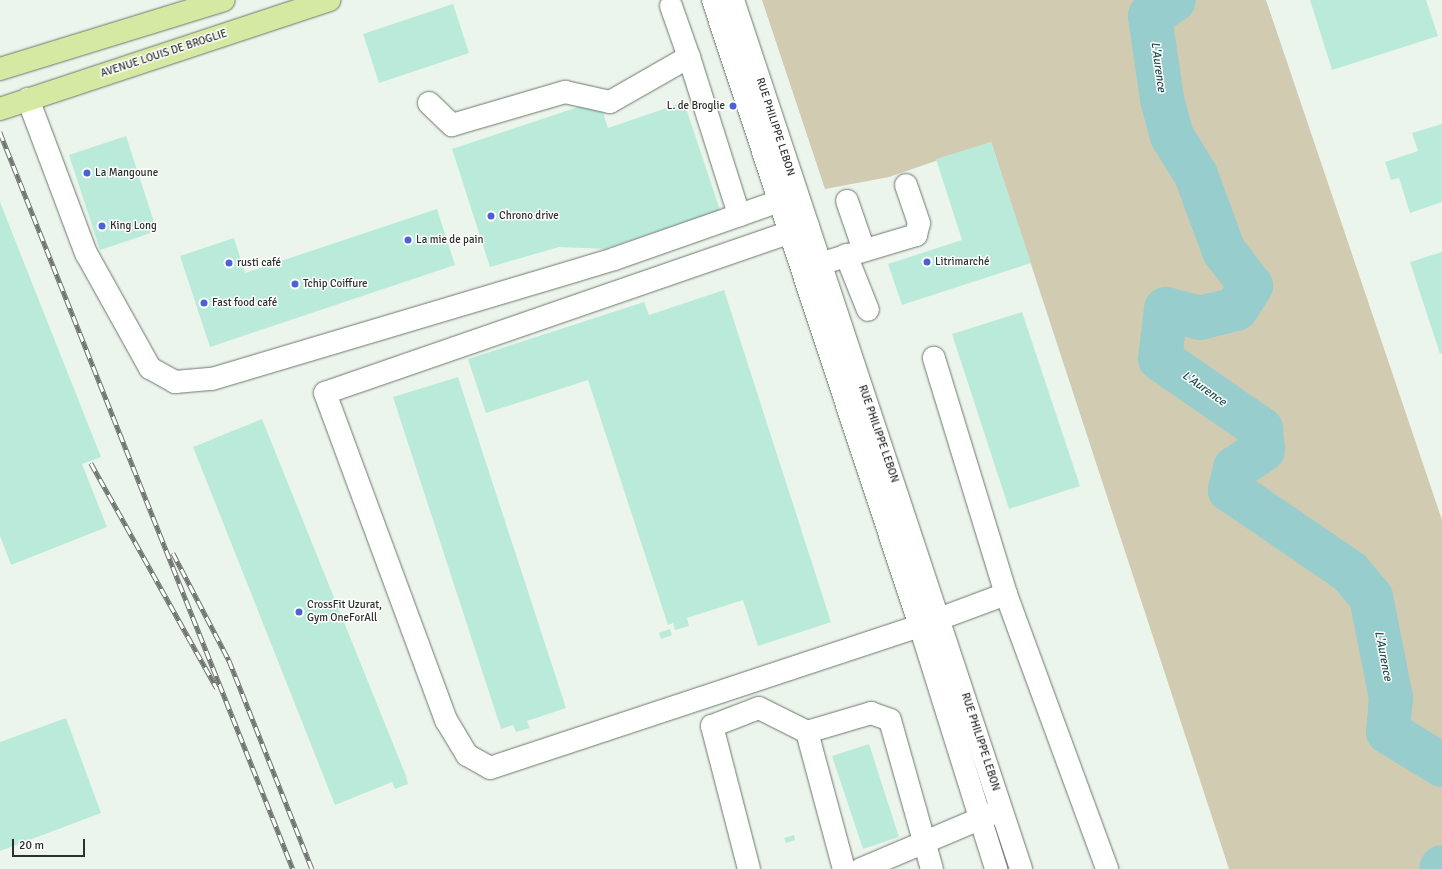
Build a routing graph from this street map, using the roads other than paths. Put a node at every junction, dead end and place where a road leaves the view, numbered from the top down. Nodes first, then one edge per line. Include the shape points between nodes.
1 (224, 0) edge
2 (329, 0) edge
3 (713, 0) edge
4 (733, 0) edge
5 (671, 6) dead end
6 (689, 57) junction
7 (0, 70) edge
8 (28, 99) junction
9 (429, 103) dead end
10 (0, 109) edge
11 (906, 185) dead end
12 (789, 198) junction
13 (847, 201) dead end
14 (739, 215) junction
15 (799, 228) junction
16 (855, 253) junction
17 (812, 266) junction
18 (868, 310) dead end
19 (934, 358) dead end
20 (1006, 594) junction
21 (930, 622) junction
22 (807, 732) junction
23 (1002, 810) junction
24 (978, 820) junction
25 (923, 843) junction
26 (749, 869) edge
27 (844, 869) edge
28 (861, 869) edge
29 (932, 869) edge
30 (996, 869) edge
31 (1021, 869) edge
32 (1107, 869) edge

1 - 7 main road
2 - 8 main road, AVENUE LOUIS DE BROGLIE
3 - 12 street, RUE PHILIPPE LEBON via 764,162
4 - 12 street, RUE PHILIPPE LEBON
5 - 6 street
6 - 9 street via 610,102 565,92 452,125
6 - 14 street
8 - 10 main road, AVENUE LOUIS DE BROGLIE
8 - 14 street via 86,253 150,368 174,382 212,379 614,259
11 - 16 street via 920,230 916,235
12 - 14 street
12 - 15 street, RUE PHILIPPE LEBON
13 - 16 street
15 - 17 street, RUE PHILIPPE LEBON
15 - 21 street via 325,393 446,720 467,754 490,768
16 - 17 street
16 - 18 street
17 - 21 street, RUE PHILIPPE LEBON
19 - 20 street
20 - 21 street
20 - 32 street
21 - 23 street, RUE PHILIPPE LEBON
21 - 24 street, RUE PHILIPPE LEBON
22 - 25 street via 871,713 890,720
22 - 26 street via 759,708 712,726
22 - 27 street
23 - 24 street
23 - 31 street, RUE PHILIPPE LEBON
24 - 25 street
24 - 30 street, RUE PHILIPPE LEBON
25 - 28 street
25 - 29 street

